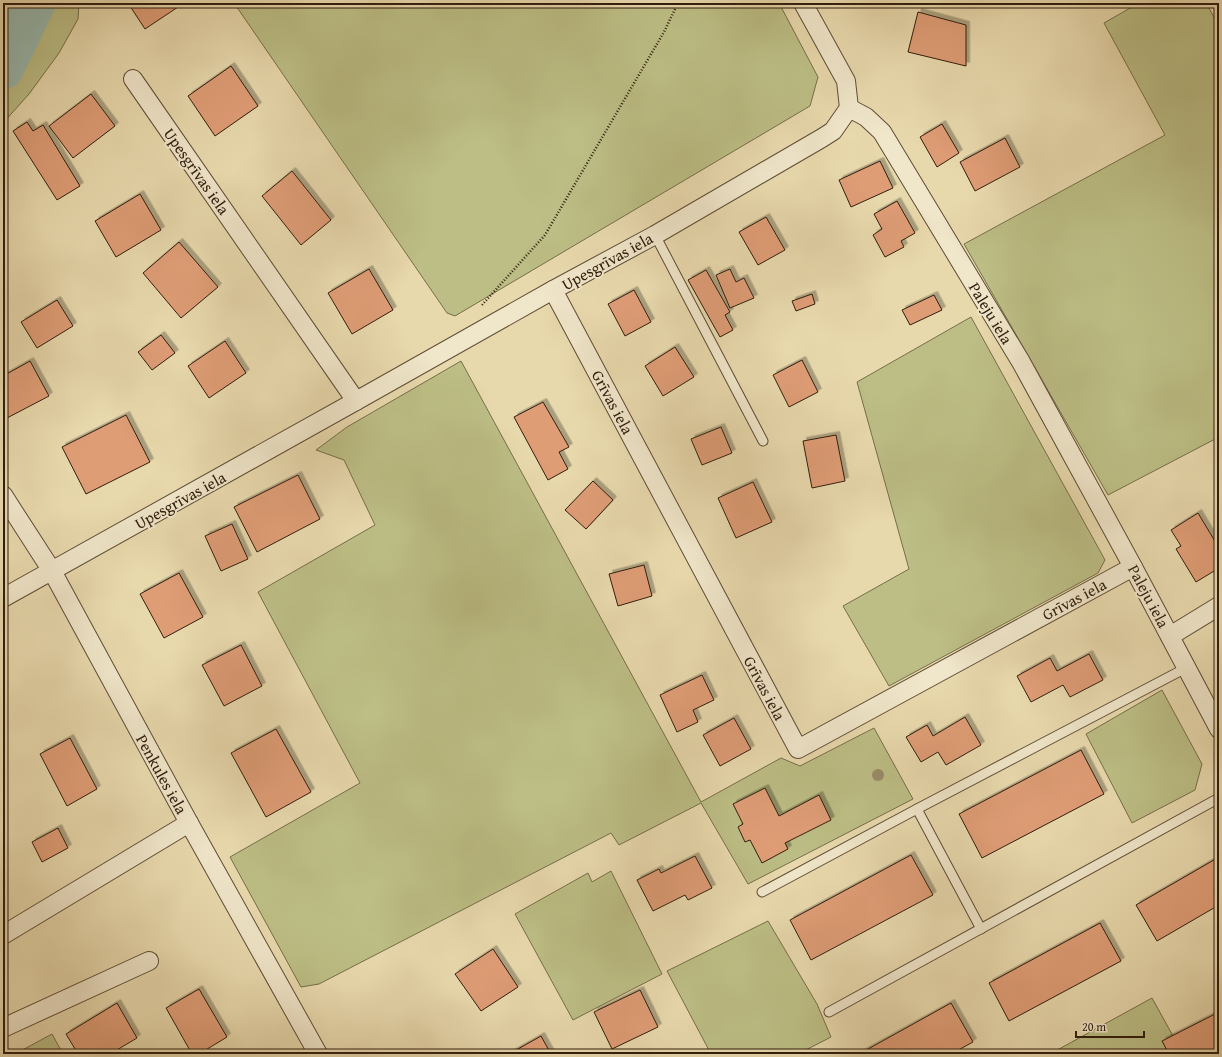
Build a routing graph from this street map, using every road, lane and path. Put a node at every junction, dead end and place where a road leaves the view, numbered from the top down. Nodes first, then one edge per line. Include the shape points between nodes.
1 (678, 3) edge
2 (803, 3) edge
3 (133, 79) dead end
4 (849, 108) junction
5 (655, 235) junction
6 (554, 290) junction
7 (482, 306) dead end
8 (356, 401) junction
9 (763, 441) dead end
10 (3, 495) edge
11 (1133, 567) junction
12 (52, 571) junction
13 (3, 598) edge
14 (1219, 606) edge
15 (1170, 636) junction
16 (1186, 668) junction
17 (1219, 728) edge
18 (1219, 798) edge
19 (917, 809) junction
20 (189, 823) junction
21 (762, 892) dead end
22 (981, 929) junction
23 (3, 935) edge
24 (149, 961) dead end
25 (829, 1012) dead end
26 (3, 1028) edge
27 (318, 1054) edge

1 - 7 path via 664,32 545,235
2 - 4 street via 846,81
3 - 8 street, Upesgrīvas iela
4 - 5 street, Upesgrīvas iela via 834,131
4 - 11 street, Paleju iela via 866,117 882,132 1021,362
5 - 6 street, Upesgrīvas iela
5 - 9 lane
6 - 8 street, Upesgrīvas iela
6 - 11 street, Grīvas iela via 798,749
8 - 12 street, Upesgrīvas iela
10 - 12 street, Penkules iela
11 - 15 street, Paleju iela
12 - 13 street, Upesgrīvas iela
12 - 20 street, Penkules iela
14 - 15 street, Paleju iela
15 - 16 street, Paleju iela
16 - 17 street, Paleju iela
16 - 19 lane
18 - 22 lane
19 - 21 lane
19 - 22 lane
20 - 23 street
20 - 27 street, Penkules iela
22 - 25 lane
24 - 26 street

